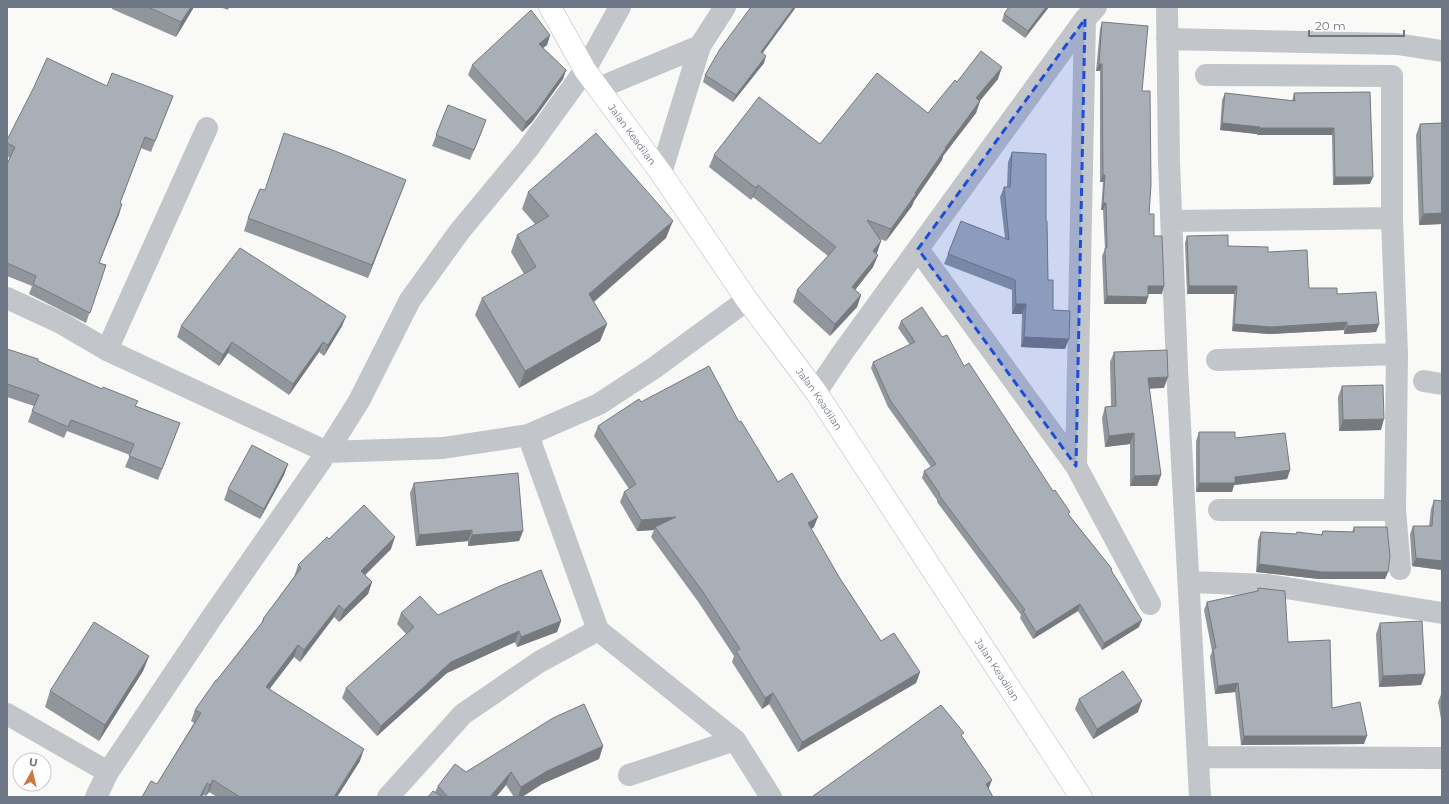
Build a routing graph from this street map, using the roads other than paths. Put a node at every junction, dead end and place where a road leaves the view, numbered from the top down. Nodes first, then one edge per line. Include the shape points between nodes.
1 (550, 7) edge
2 (620, 7) edge
3 (725, 7) edge
4 (1167, 7) edge
5 (1091, 13) edge
6 (1166, 39) junction
7 (700, 46) junction
8 (1442, 51) edge
9 (585, 70) junction
10 (1206, 75) dead end
11 (599, 88) junction
12 (207, 128) dead end
13 (661, 173) junction
14 (1392, 218) junction
15 (1172, 221) junction
16 (918, 249) junction
17 (7, 298) edge
18 (747, 300) junction
19 (108, 350) junction
20 (1397, 354) junction
21 (1217, 360) dead end
22 (816, 392) junction
23 (528, 435) junction
24 (327, 452) junction
25 (1076, 466) junction
26 (1219, 510) dead end
27 (1395, 510) junction
28 (1400, 568) dead end
29 (1189, 582) junction
30 (1150, 604) dead end
31 (1442, 614) edge
32 (598, 630) junction
33 (7, 714) edge
34 (735, 740) junction
35 (1198, 757) junction
36 (1442, 758) edge
37 (108, 772) junction
38 (629, 775) dead end
39 (96, 797) edge
40 (388, 797) edge
41 (771, 797) edge
42 (1081, 797) edge
43 (1200, 797) edge

1 - 9 main road, Jalan Keadilan
2 - 9 street
3 - 7 street
4 - 6 street
5 - 16 street
5 - 25 street
6 - 8 street via 1397,44
6 - 15 street
7 - 11 street
7 - 13 street
9 - 11 main road, Jalan Keadilan
9 - 24 street via 527,150 459,232 410,300 359,401
10 - 14 street via 1392,76
11 - 13 main road, Jalan Keadilan
12 - 19 street
13 - 18 main road, Jalan Keadilan
14 - 15 street
14 - 20 street
15 - 29 street
16 - 22 street
16 - 25 street
17 - 19 street via 60,323
18 - 22 main road, Jalan Keadilan
18 - 23 street via 654,368 599,404
19 - 24 street
20 - 21 street
20 - 27 street
22 - 42 main road, Jalan Keadilan
23 - 24 street via 443,448
23 - 32 street
24 - 37 street
25 - 30 street
26 - 27 street
27 - 28 street
29 - 31 street via 1268,585
29 - 35 street
32 - 34 street
32 - 40 street via 539,662 463,714
33 - 37 street
34 - 38 street
34 - 41 street
35 - 36 street
35 - 43 street
37 - 39 street

